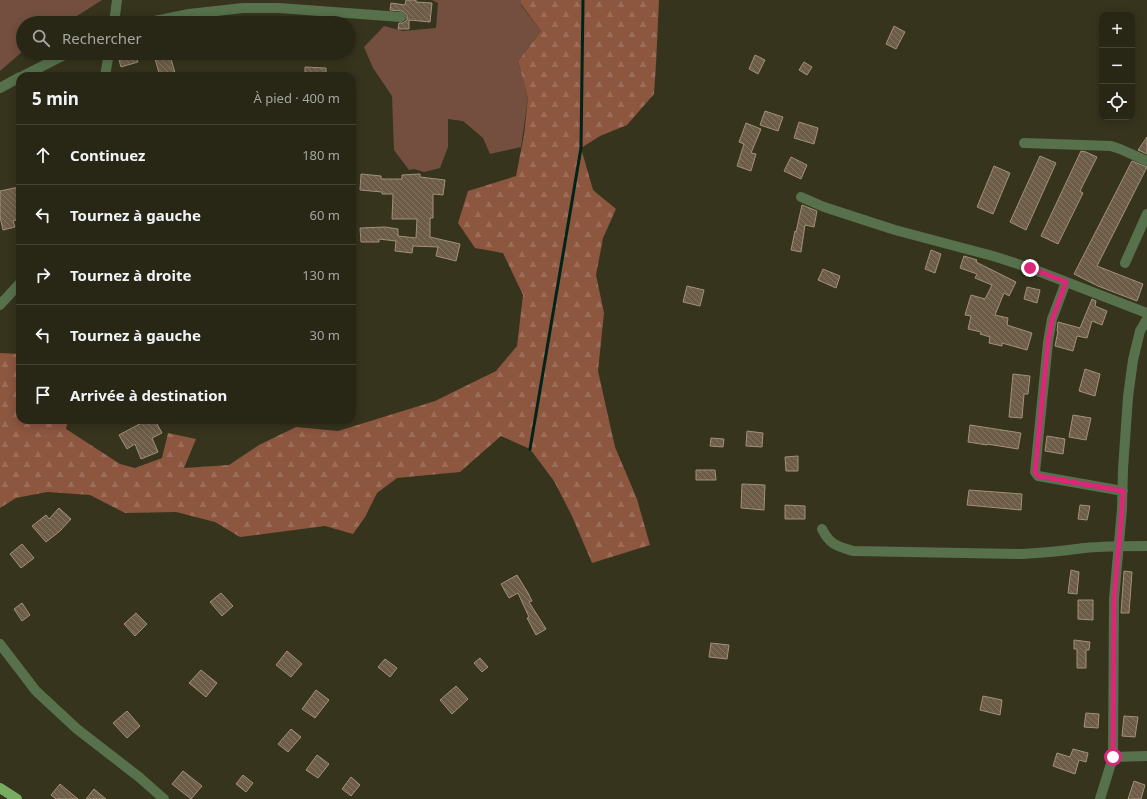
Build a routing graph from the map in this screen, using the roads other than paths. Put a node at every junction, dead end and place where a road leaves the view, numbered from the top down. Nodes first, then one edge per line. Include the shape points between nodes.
1 (117, 0) edge
2 (115, 16) edge
3 (180, 16) edge
4 (401, 16) dead end
5 (54, 60) edge
6 (108, 60) edge
7 (31, 72) edge
8 (106, 72) edge
9 (16, 80) edge
10 (0, 88) edge
11 (1024, 143) dead end
12 (1147, 161) edge
13 (801, 197) dead end
14 (1147, 214) edge
15 (1126, 263) dead end
16 (1066, 282) junction
17 (16, 288) edge
18 (0, 305) edge
19 (1147, 313) edge
20 (1147, 319) edge
21 (1123, 491) junction
22 (822, 529) dead end
23 (1118, 546) junction
24 (1147, 546) edge
25 (0, 644) edge
26 (1147, 756) edge
27 (1113, 757) junction
28 (0, 788) edge
29 (17, 799) edge
30 (164, 799) edge
31 (1100, 799) edge

1 - 2 street
3 - 4 street via 243,8 279,8
5 - 7 street
6 - 8 street
9 - 10 street
11 - 12 street via 1111,146
13 - 16 street via 895,230 993,256
14 - 15 street
16 - 19 street
16 - 21 street via 1052,320 1048,342 1035,472 1038,476
17 - 18 street
20 - 21 street via 1140,331 1133,360 1128,397
21 - 23 street
22 - 23 street via 835,545 853,551 1022,554
23 - 24 street
23 - 27 street via 1114,599
25 - 30 street via 42,696 77,729
26 - 27 street
27 - 31 street
28 - 29 main road

